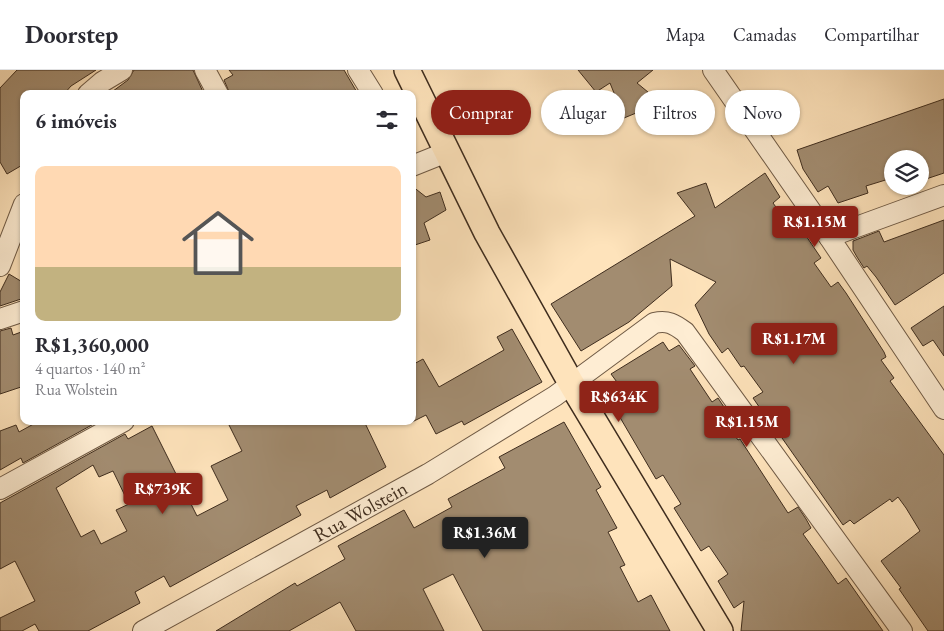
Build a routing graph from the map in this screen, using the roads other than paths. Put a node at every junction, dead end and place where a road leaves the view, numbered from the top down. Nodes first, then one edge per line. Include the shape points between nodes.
1 (122, 70) edge
2 (205, 70) edge
3 (358, 70) edge
4 (407, 70) edge
5 (713, 70) edge
6 (93, 90) edge
7 (216, 90) edge
8 (370, 90) edge
9 (447, 152) junction
10 (416, 162) edge
11 (944, 195) edge
12 (20, 214) edge
13 (829, 237) junction
14 (0, 266) edge
15 (20, 312) edge
16 (0, 319) edge
17 (571, 384) junction
18 (944, 409) edge
19 (117, 425) edge
20 (0, 489) edge
21 (143, 631) edge
22 (720, 631) edge
23 (902, 631) edge

1 - 6 street
2 - 7 street
3 - 8 street
4 - 9 main road
5 - 13 street
9 - 10 street
9 - 17 main road
11 - 13 street
12 - 14 street
13 - 18 street
15 - 16 street
17 - 21 street, Rua Wolstein via 428,474
17 - 22 main road
17 - 23 street, Rua Wolstein via 654,323 675,324 685,332
19 - 20 street

